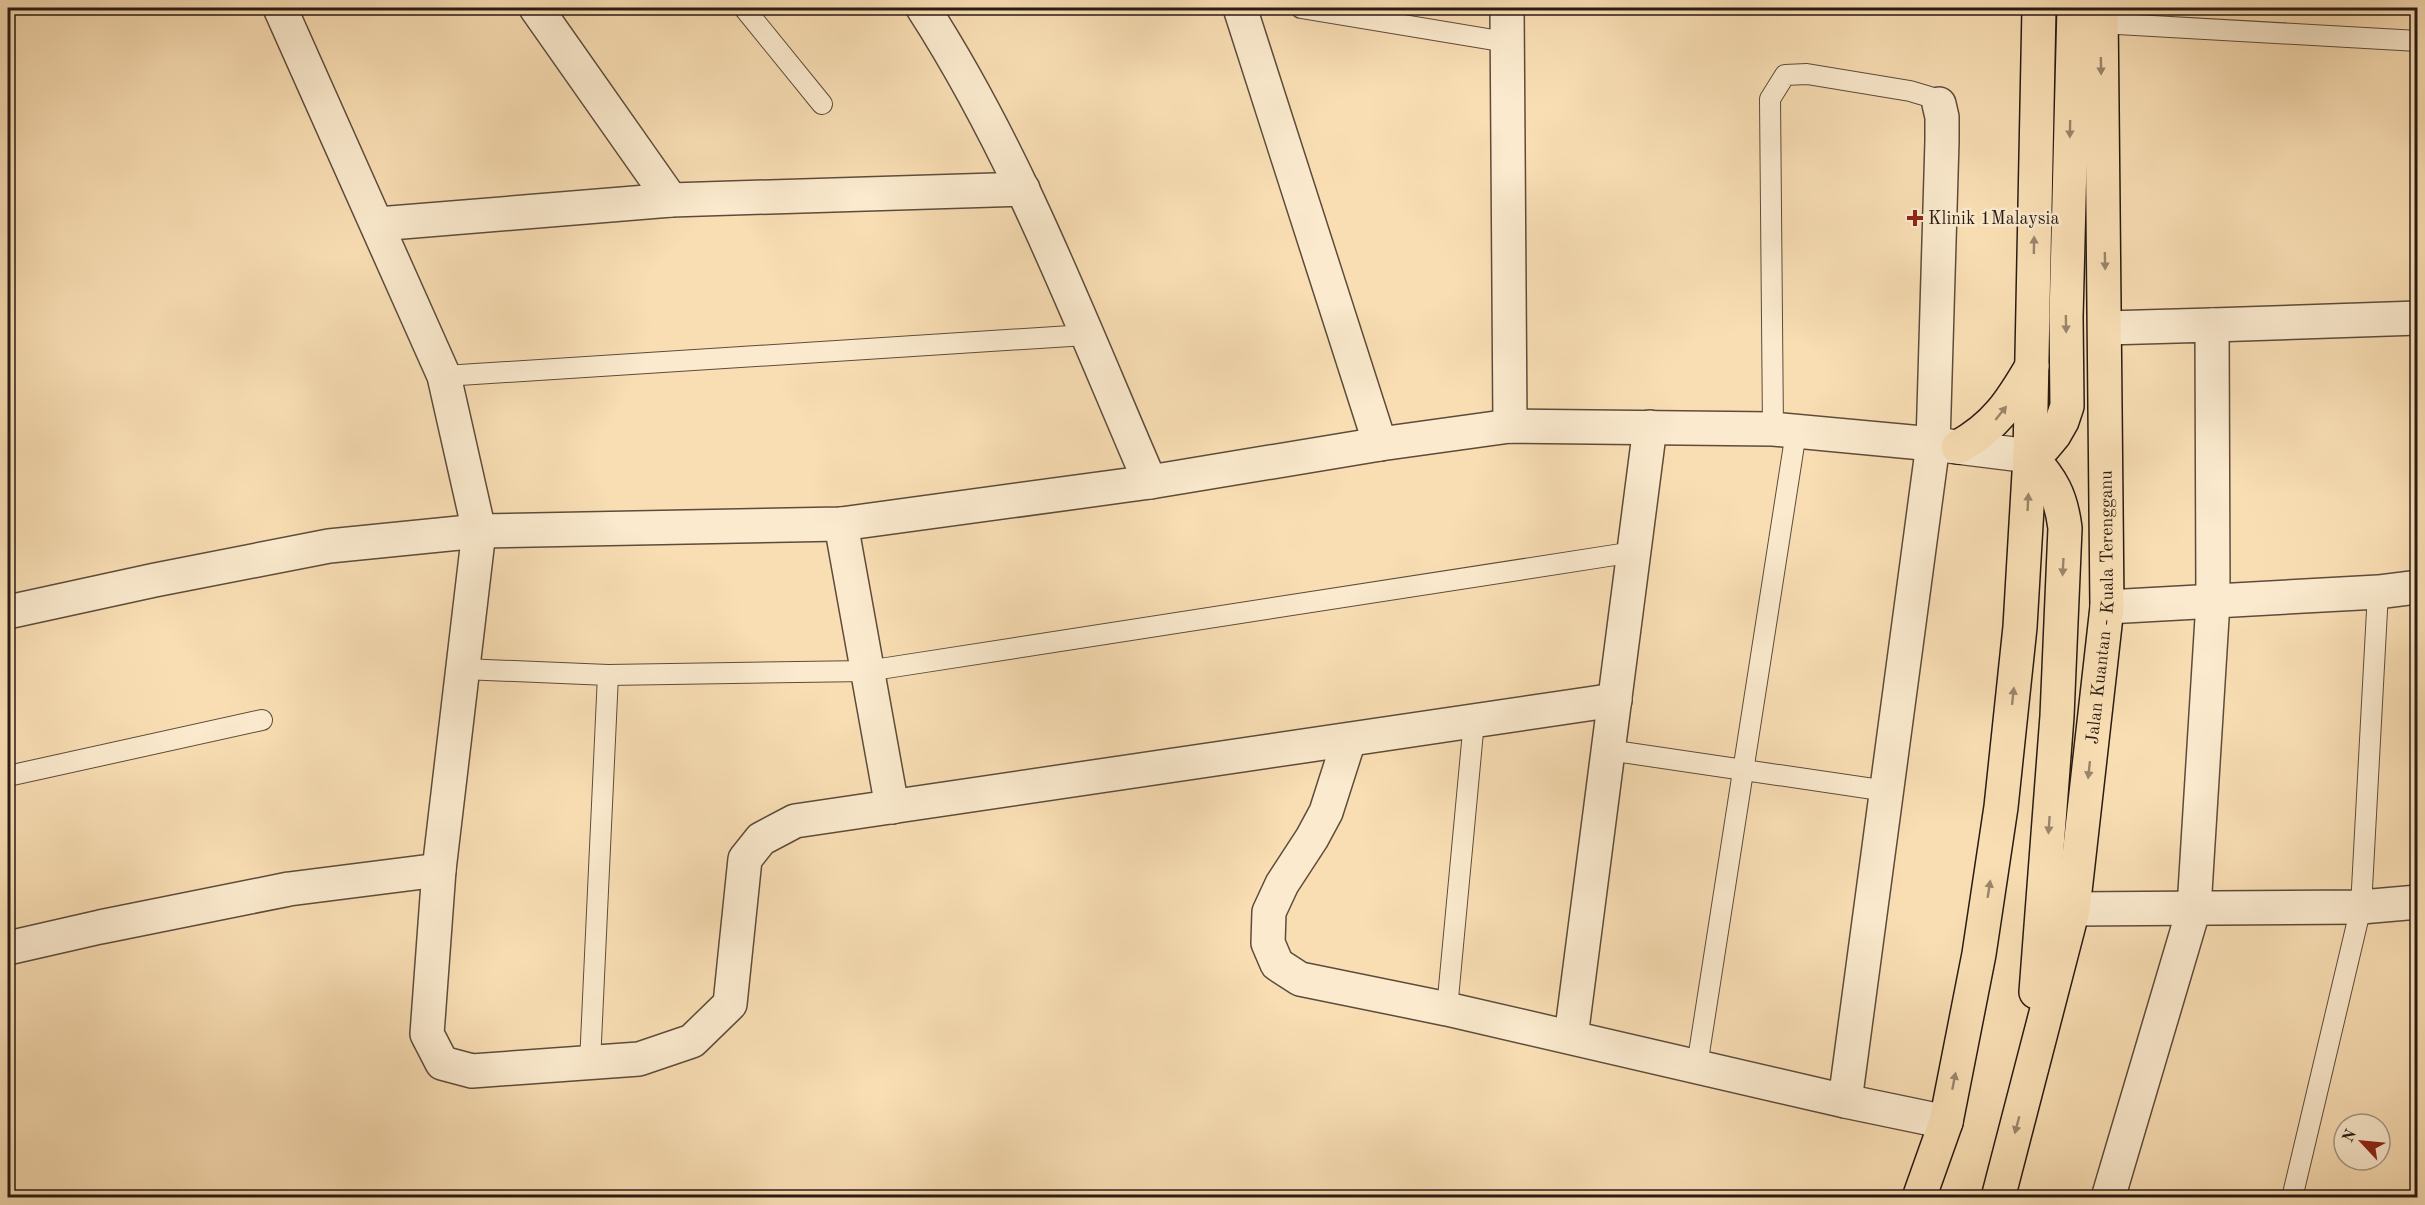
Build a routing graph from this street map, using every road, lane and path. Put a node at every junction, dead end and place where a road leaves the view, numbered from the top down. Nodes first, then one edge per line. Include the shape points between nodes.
1 (280, 8) edge
2 (536, 8) edge
3 (744, 8) edge
4 (923, 8) edge
5 (1240, 8) edge
6 (1301, 8) edge
7 (1507, 8) edge
8 (2039, 8) edge
9 (2092, 13) edge
10 (2418, 41) edge
11 (1506, 42) junction
12 (822, 104) dead end
13 (1939, 104) joint
14 (1023, 189) junction
15 (671, 200) junction
16 (378, 224) junction
17 (2418, 318) edge
18 (2212, 325) junction
19 (2106, 328) junction
20 (1086, 335) junction
21 (2032, 366) junction
22 (444, 376) junction
23 (1510, 426) junction
24 (1650, 428) junction
25 (1784, 431) junction
26 (1380, 444) junction
27 (1945, 445) junction
28 (2030, 456) junction
29 (1150, 482) junction
30 (841, 524) junction
31 (479, 531) junction
32 (1634, 552) junction
33 (2418, 587) edge
34 (2378, 592) junction
35 (2213, 602) junction
36 (2107, 607) junction
37 (8, 612) edge
38 (463, 669) junction
39 (867, 671) junction
40 (608, 675) junction
41 (1615, 700) junction
42 (262, 720) dead end
43 (1474, 721) junction
44 (1349, 740) junction
45 (1608, 750) junction
46 (1743, 769) junction
47 (8, 776) edge
48 (1887, 791) junction
49 (892, 807) junction
50 (439, 870) junction
51 (2418, 902) edge
52 (2361, 907) junction
53 (2194, 908) junction
54 (2073, 909) junction
55 (8, 948) edge
56 (1447, 1009) junction
57 (1572, 1037) junction
58 (590, 1063) junction
59 (1697, 1066) junction
60 (2028, 1088) junction
61 (1845, 1101) junction
62 (1946, 1122) junction
63 (1919, 1197) edge
64 (1998, 1197) edge
65 (2108, 1197) edge
66 (2292, 1197) edge

1 - 16 street
2 - 15 street
3 - 12 lane
4 - 14 street via 948,46
5 - 26 street
6 - 11 lane
7 - 11 street
21 -> 8 highway
9 - 10 lane
9 -> 19 highway, Jalan Kuantan - Kuala Terengganu
9 -> 28 highway via 2066,316 2067,406 2054,435
11 - 23 street
13 - 25 lane via 1910,90 1808,74 1785,75 1770,99
13 - 27 street
14 - 15 street
14 - 20 street
15 - 16 street
16 - 22 street
17 - 18 street
18 - 19 street
18 - 35 street
19 - 36 highway, Jalan Kuantan - Kuala Terengganu
20 - 22 lane
20 - 29 street
27 -> 21 highway via 1977,437 1999,418
21 - 28 highway
22 - 31 street
23 - 24 street
23 - 26 street
24 - 25 street
24 - 32 street
25 - 27 street
25 - 46 lane
26 - 29 street
27 - 28 street
27 - 48 street
28 -> 60 highway via 2057,491 2065,528 2057,716
62 -> 28 highway via 1979,954 2001,807 2020,627
29 - 30 street
30 - 31 street
30 - 39 street
31 - 37 street via 329,546
31 - 38 street
32 - 39 lane
32 - 41 street
33 - 34 street
34 - 35 street
34 - 52 lane
35 - 36 street
35 - 53 street
36 -> 54 highway, Jalan Kuantan - Kuala Terengganu
38 - 40 lane
38 - 50 street
39 - 40 lane
39 - 49 street
40 - 58 lane
41 - 43 street
41 - 45 street
42 - 47 lane
43 - 44 street
43 - 56 lane
44 - 49 street
44 - 56 street via 1326,812 1269,912 1268,943 1277,964 1300,979
45 - 46 lane
45 - 57 street
46 - 48 lane
46 - 59 lane
48 - 61 street
49 - 58 street via 795,821 761,839 745,859 730,1004 692,1041 639,1059
50 - 55 street via 290,889
50 - 58 street via 427,1034 442,1063 472,1071
51 - 52 street
52 - 53 street
52 - 66 lane
53 - 54 street
53 - 65 street
54 - 60 highway, Jalan Kuantan - Kuala Terengganu
56 - 57 street
57 - 59 street
59 - 61 street
60 -> 64 highway, Jalan Kuantan - Kuala Terengganu
61 - 62 street
62 - 63 highway

